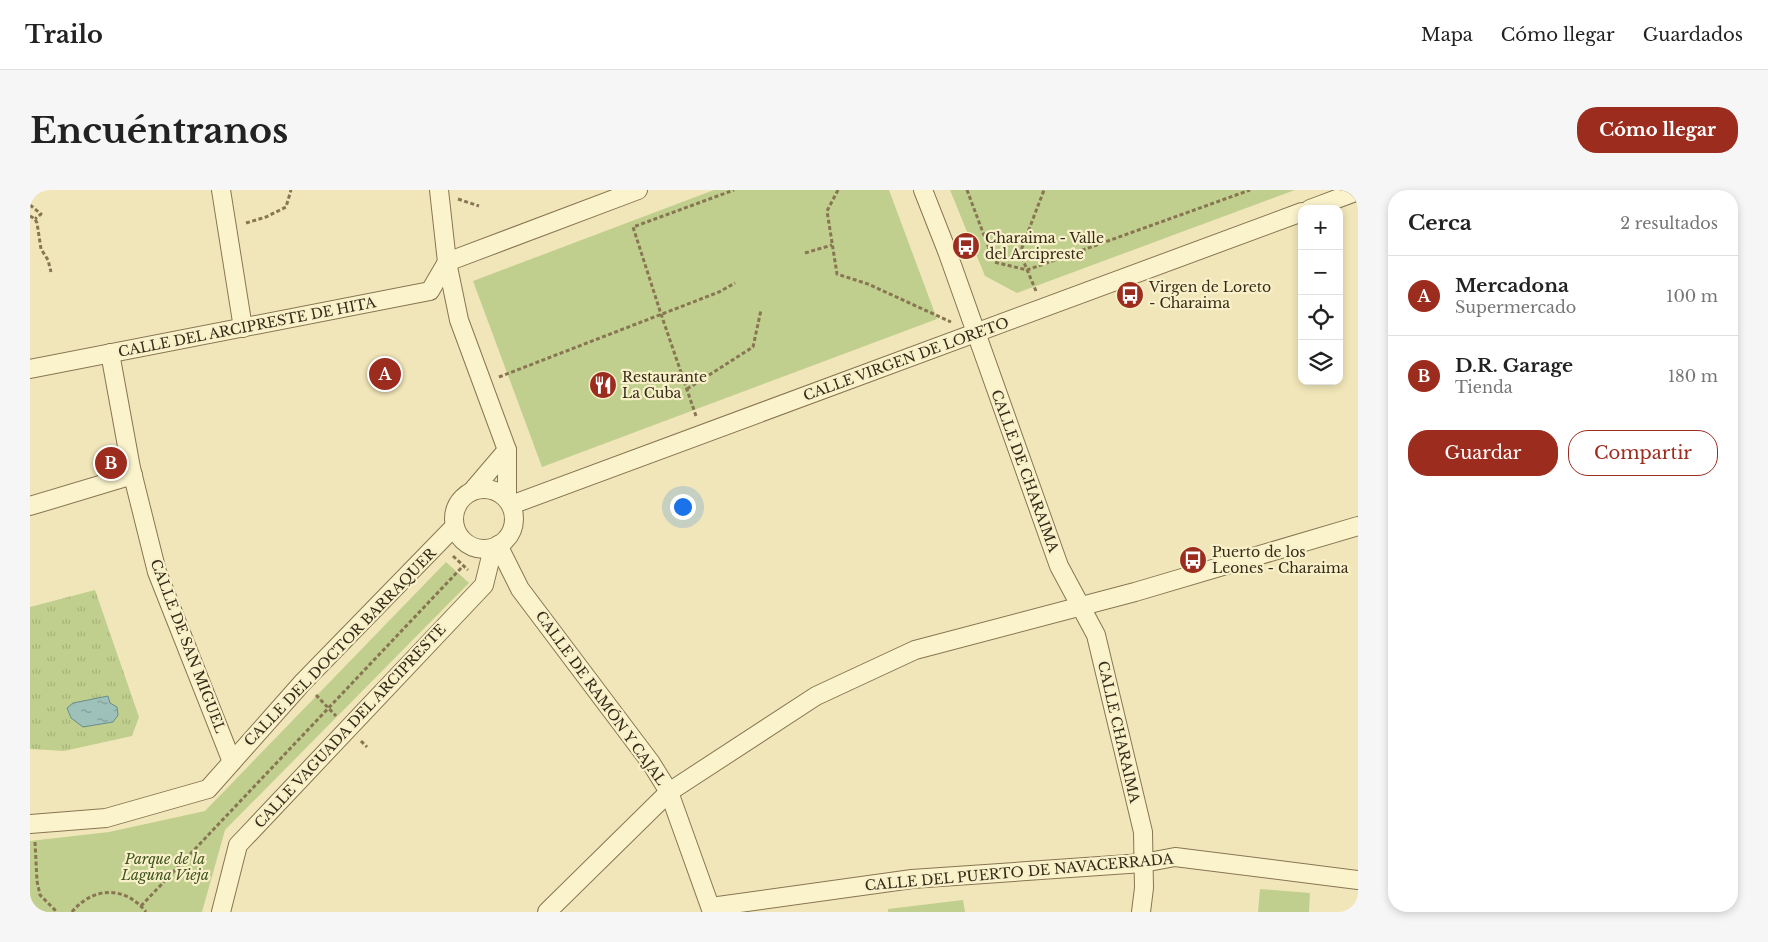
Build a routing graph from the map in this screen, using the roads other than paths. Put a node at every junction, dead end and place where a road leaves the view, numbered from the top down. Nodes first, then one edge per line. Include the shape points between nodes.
1 (221, 190) edge
2 (439, 190) edge
3 (638, 190) edge
4 (924, 190) edge
5 (1358, 191) edge
6 (1321, 205) edge
7 (1298, 213) edge
8 (446, 262) junction
9 (242, 328) junction
10 (976, 332) junction
11 (110, 353) junction
12 (30, 369) edge
13 (507, 450) junction
14 (133, 475) junction
15 (472, 491) junction
16 (508, 502) junction
17 (30, 506) edge
18 (1358, 526) edge
19 (454, 527) junction
20 (496, 546) junction
21 (1081, 606) junction
22 (232, 762) junction
23 (669, 792) junction
24 (32, 831) edge
25 (1143, 863) junction
26 (1358, 880) edge
27 (711, 909) edge
28 (221, 912) edge
29 (547, 912) edge
30 (1141, 912) edge

1 - 9 street
2 - 8 street
3 - 8 street
4 - 10 street
5 - 6 street
7 - 10 street, CALLE VIRGEN DE LORETO
8 - 9 street, CALLE DEL ARCIPRESTE DE HITA via 430,291
8 - 13 street via 459,320
9 - 11 street, CALLE DEL ARCIPRESTE DE HITA
10 - 16 street, CALLE VIRGEN DE LORETO via 703,434
10 - 21 street, CALLE DE CHARAIMA via 1059,566
11 - 12 street, CALLE DEL ARCIPRESTE DE HITA
11 - 14 street, CALLE DE SAN MIGUEL
13 - 15 street
13 - 16 street
14 - 17 street
14 - 22 street, CALLE DE SAN MIGUEL via 157,572
15 - 16 street via 490,489
15 - 19 street via 458,502
16 - 20 street via 514,516 513,528 507,538
18 - 21 street
19 - 20 street via 469,545 477,548
19 - 22 street, CALLE DEL DOCTOR BARRAQUER via 303,682
20 - 23 street, CALLE DE RAMÓN Y CAJAL via 520,589 651,763
20 - 28 street, CALLE VAGUADA DEL ARCIPRESTE via 484,585 238,845
21 - 23 street via 914,650 816,696
21 - 25 street, CALLE CHARAIMA via 1096,635 1143,832
22 - 24 street, CALLE DEL DOCTOR BARRAQUER via 208,790 106,818
23 - 27 street, CALLE DE RAMÓN Y CAJAL
23 - 29 street
25 - 26 street, CALLE DEL PUERTO DE NAVACERRADA via 1176,858
25 - 27 street, CALLE DEL PUERTO DE NAVACERRADA via 912,878
25 - 30 street

